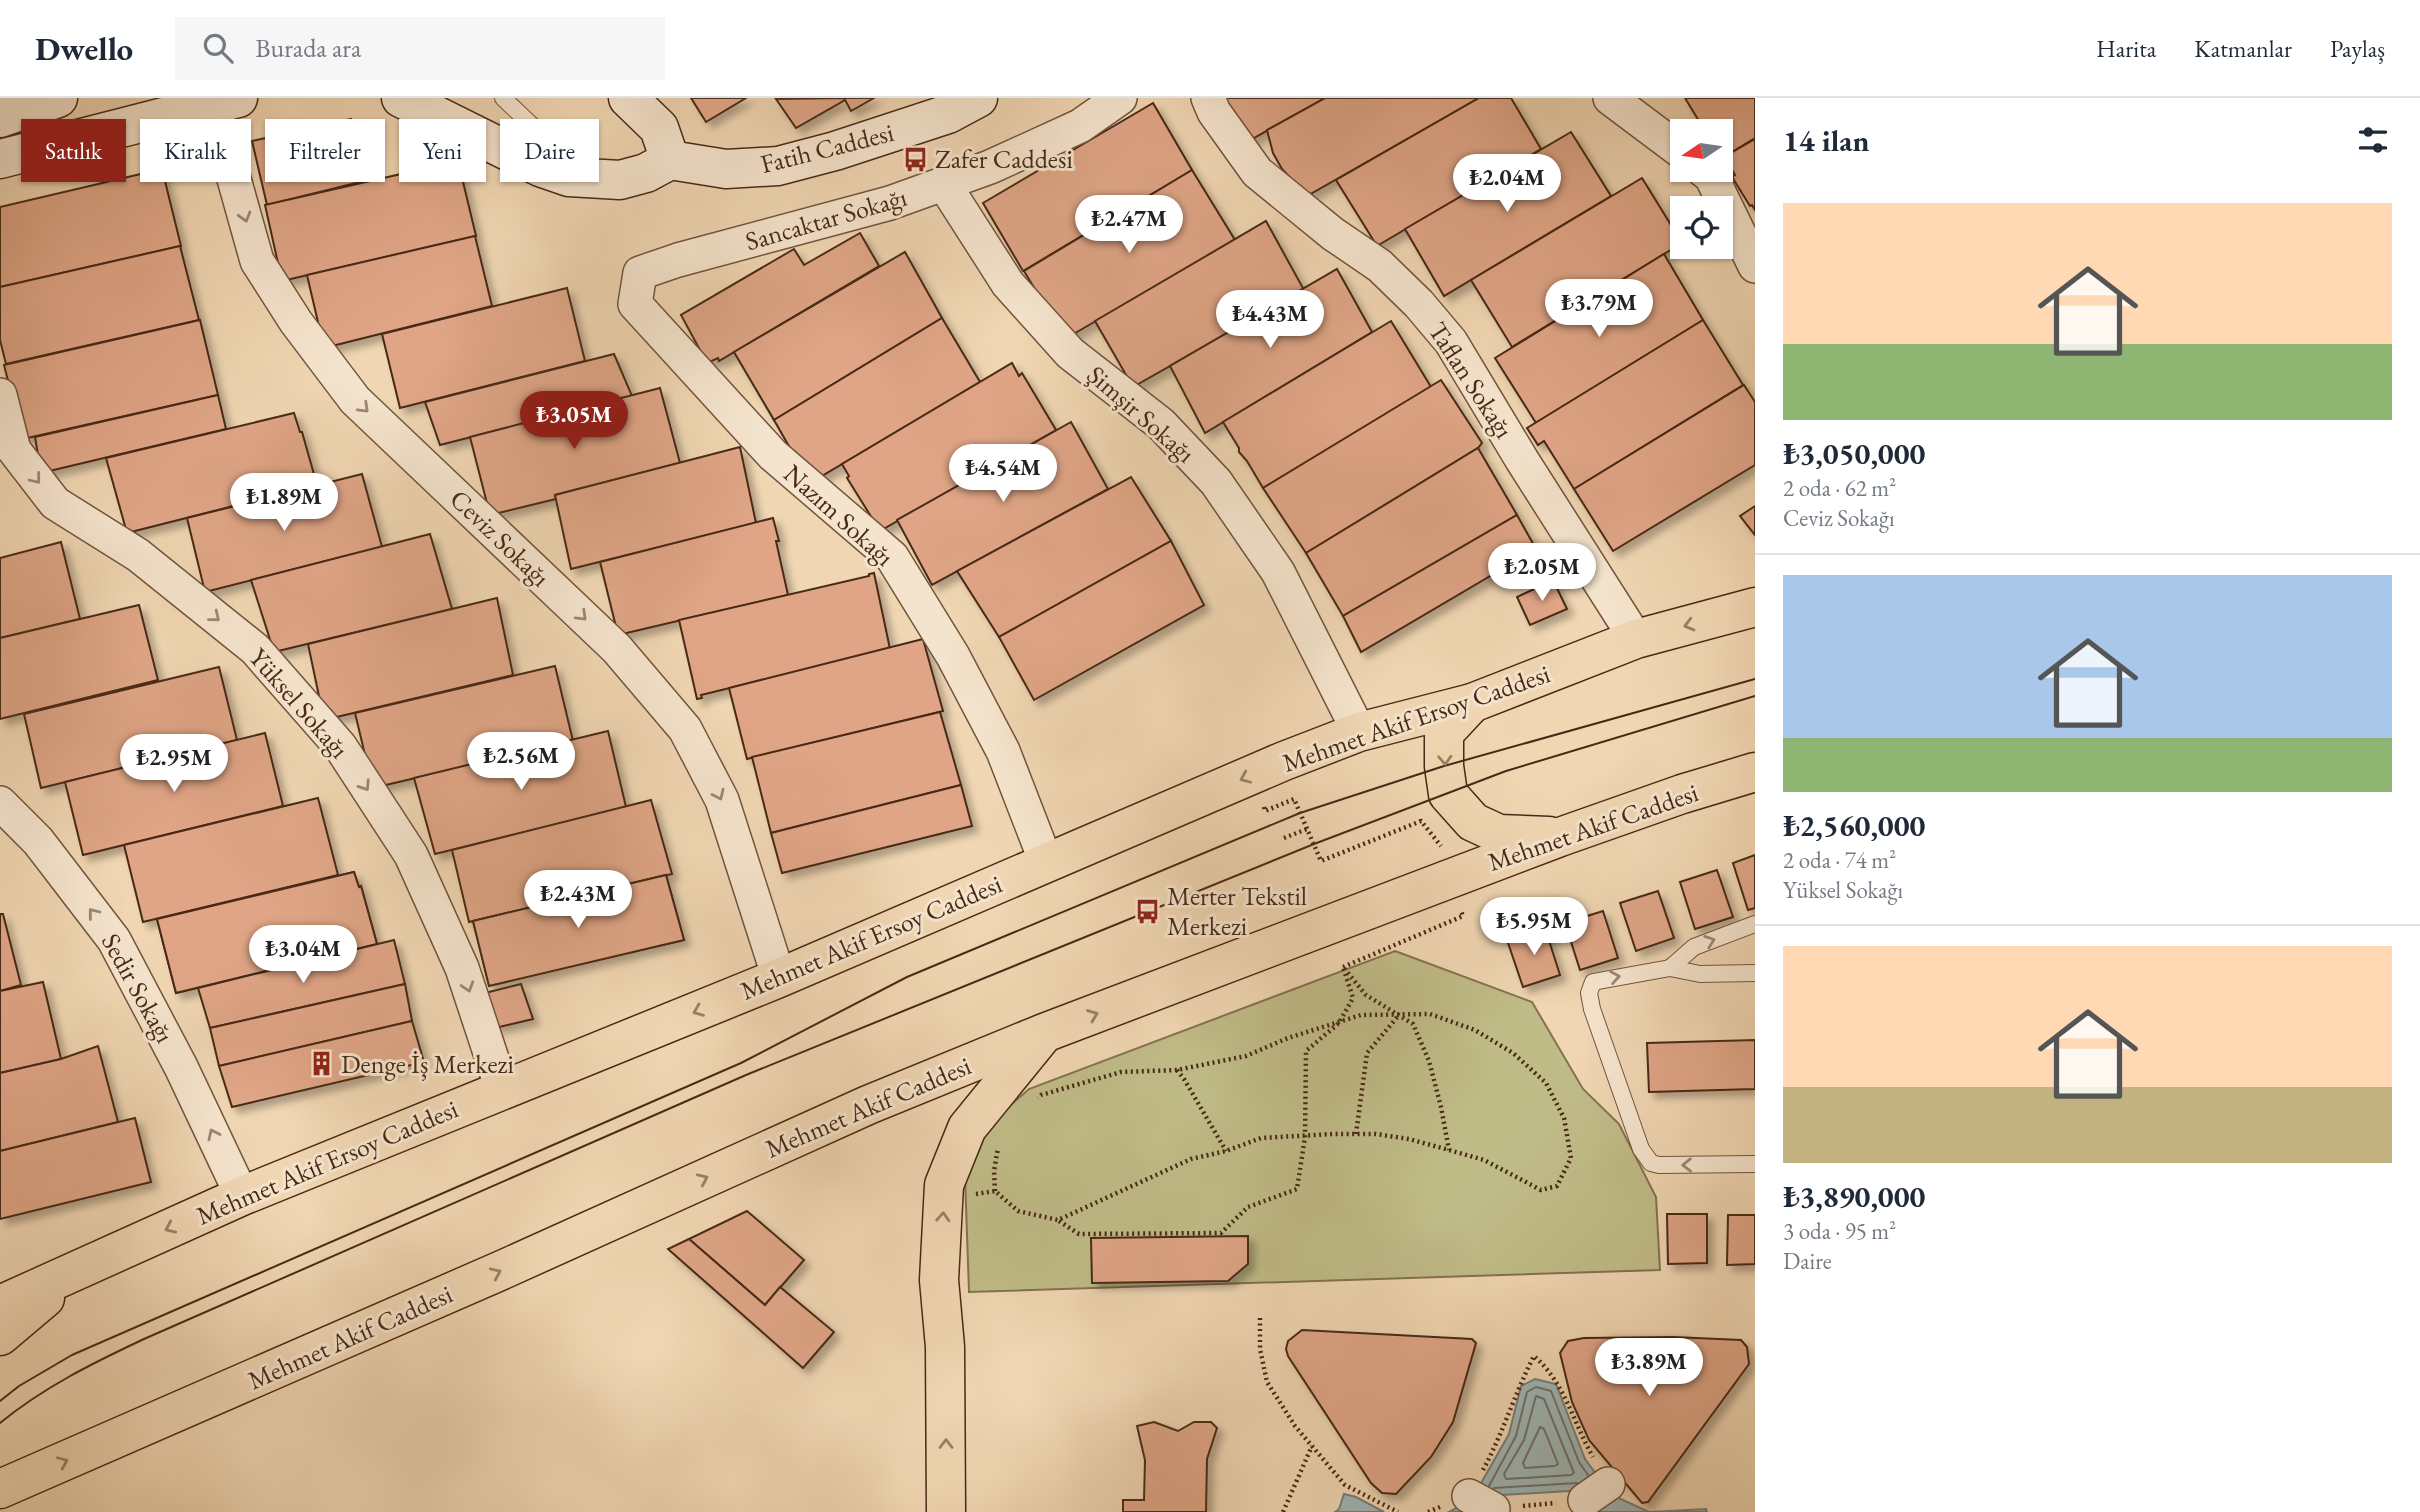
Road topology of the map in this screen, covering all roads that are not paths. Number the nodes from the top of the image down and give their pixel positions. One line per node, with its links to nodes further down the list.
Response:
1 (58, 98): 10 (main road)
2 (401, 98): 13 (main road)
3 (503, 98): 11 (lane)
4 (628, 98): 15 (main road)
5 (1120, 98): 18 (street, Sancaktar Sokağı)
6 (1208, 98): 23 (street, Taflan Sokağı)
7 (1610, 98): 12 (street)
8 (219, 100): 14 (main road); 33 (street, Ceviz Sokağı, one-way to 33)
9 (957, 103): 15 (main road, Fatih Caddesi)
10 (0, 118)
11 (525, 119)
12 (1670, 143)
13 (500, 147)
14 (0, 159)
15 (670, 160): 16 (main road)
16 (599, 179)
17 (1714, 182): 19 (street)
18 (944, 184): 20 (street, Sancaktar Sokağı); 25 (street, Şimşir Sokağı)
19 (1755, 266)
20 (640, 273): 29 (street, Nazım Sokağı)
21 (0, 395): 35 (street, Yüksel Sokağı, one-way to 35)
22 (1755, 607): 23 (main road, Mehmet Akif Ersoy Caddesi, one-way to 23)
23 (1636, 639): 24 (main road, Mehmet Akif Ersoy Caddesi)
24 (1472, 703): 25 (main road, Mehmet Akif Ersoy Caddesi); 28 (main road, one-way to 28)
25 (1359, 732): 29 (main road, Mehmet Akif Ersoy Caddesi, one-way to 29)
26 (1755, 772): 28 (main road, Mehmet Akif Caddesi)
27 (0, 803): 37 (street, Sedir Sokağı, one-way to 27)
28 (1560, 836): 34 (main road, Mehmet Akif Caddesi, one-way to 28)
29 (1046, 862): 33 (main road, Mehmet Akif Ersoy Caddesi)
30 (1755, 924): 31 (lane, one-way to 30)
31 (1670, 968): 32 (lane); 36 (lane, one-way to 31)
32 (1755, 973)
33 (779, 978): 35 (main road, Mehmet Akif Ersoy Caddesi, one-way to 35)
34 (1044, 1033): 41 (main road, Mehmet Akif Caddesi, one-way to 34); 42 (main road, one-way to 34)
35 (502, 1089): 37 (main road, Mehmet Akif Ersoy Caddesi)
36 (1755, 1164)
37 (242, 1196): 38 (main road, Mehmet Akif Ersoy Caddesi, one-way to 38)
38 (79, 1269): 39 (main road, Mehmet Akif Ersoy Caddesi); 40 (main road)
39 (0, 1305)
40 (0, 1336)
41 (0, 1489)
42 (946, 1512)

